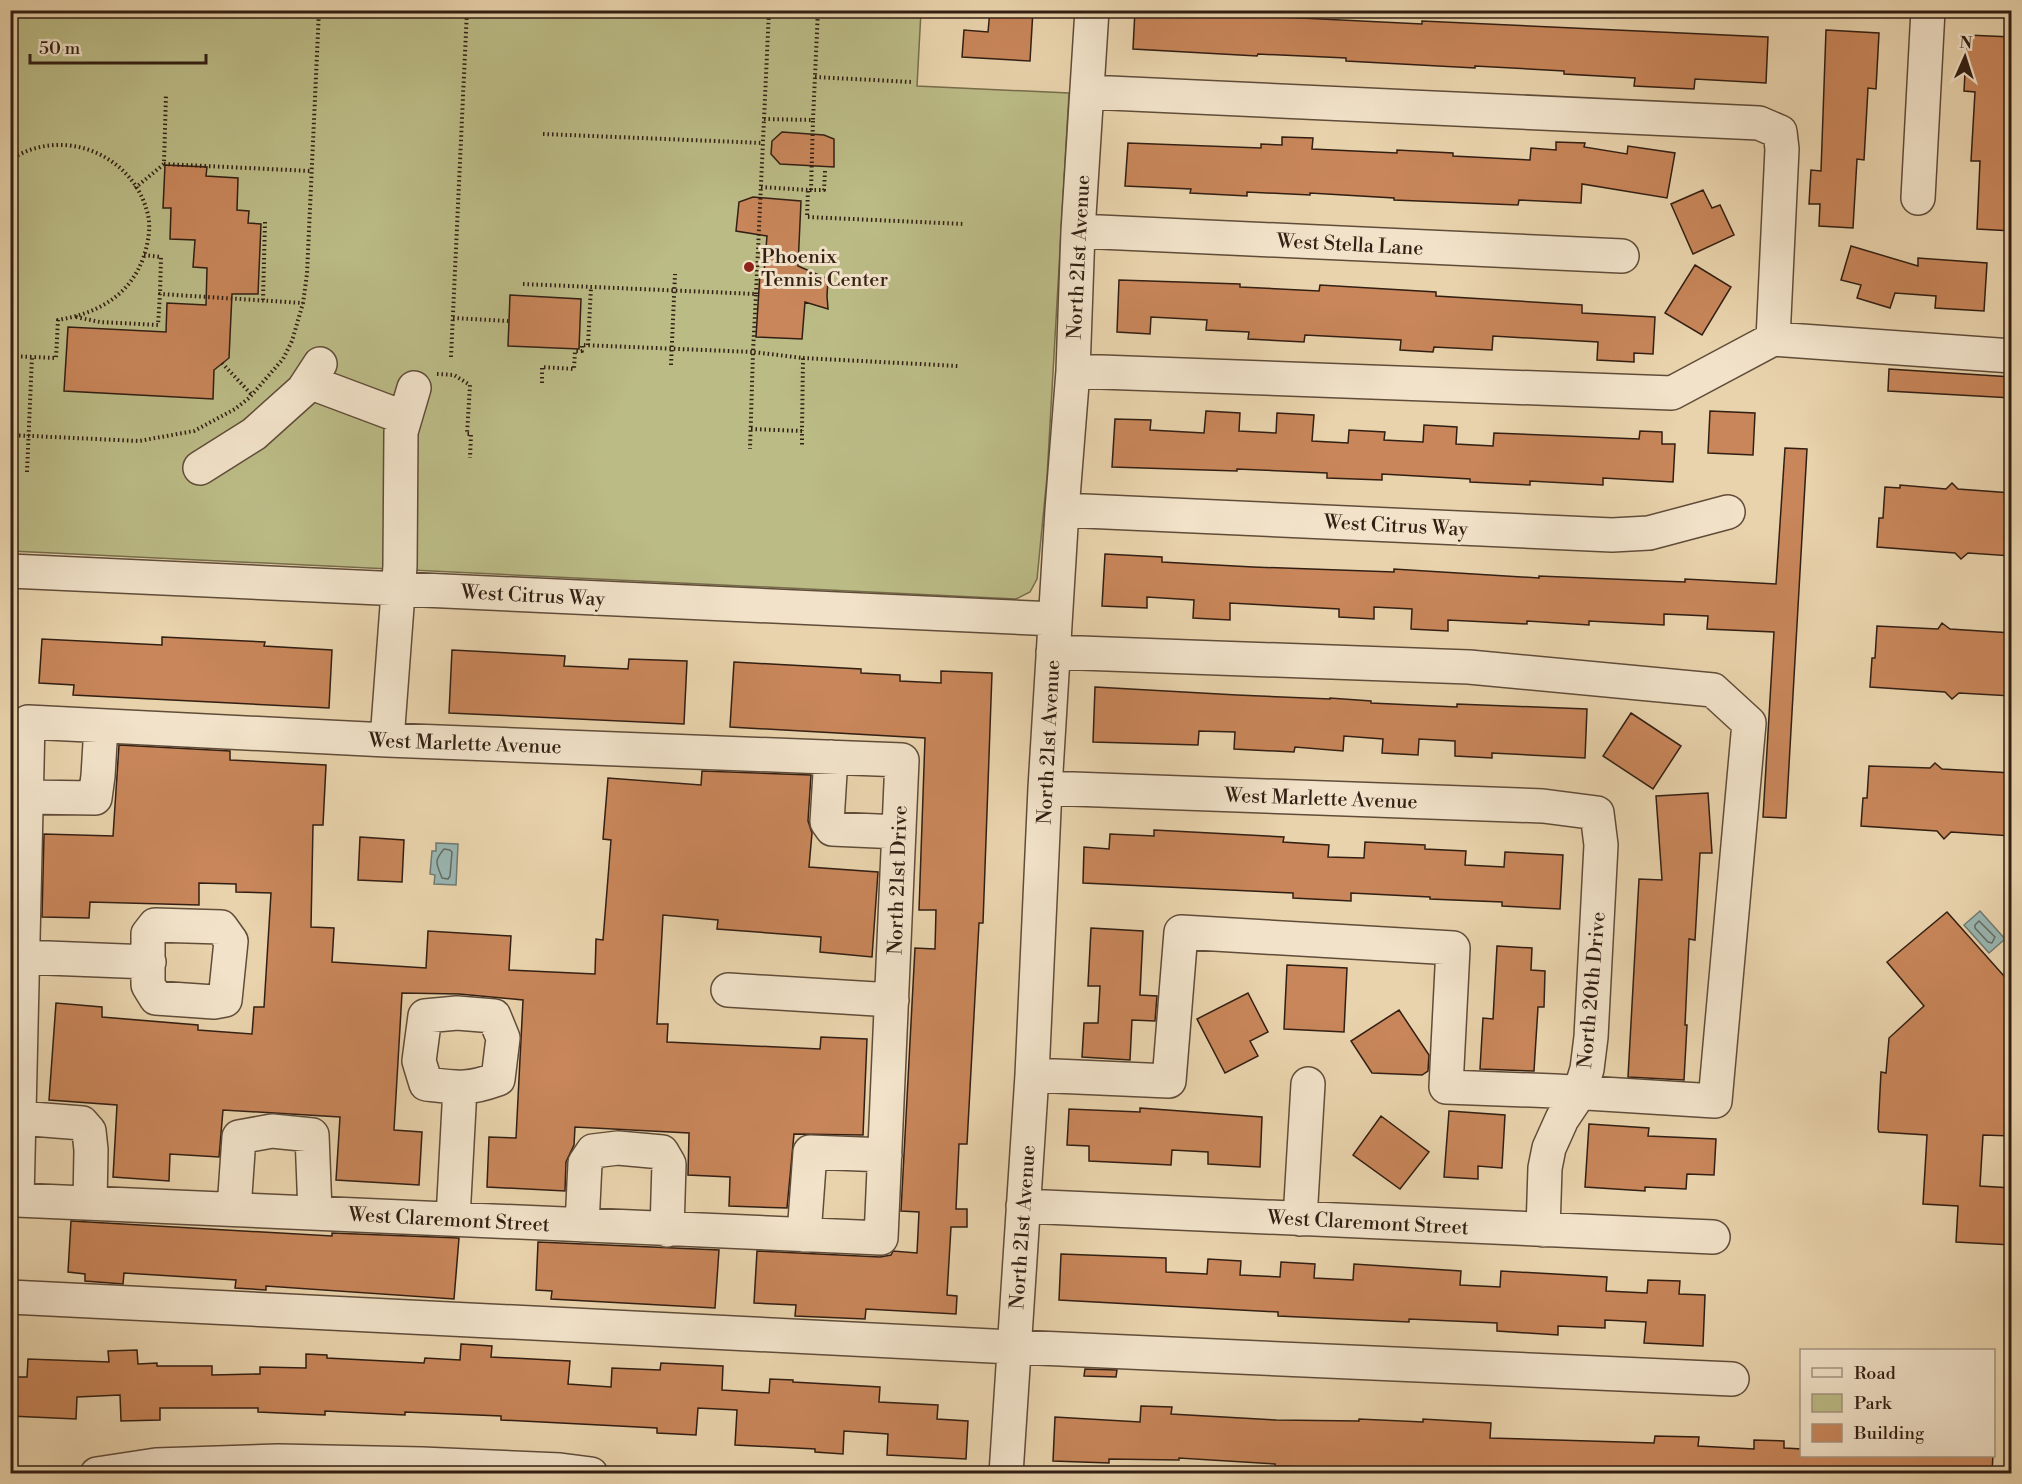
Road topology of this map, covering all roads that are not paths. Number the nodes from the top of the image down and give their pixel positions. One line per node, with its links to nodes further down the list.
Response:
1 (1092, 10): 3 (street, North 21st Avenue)
2 (1928, 10): 4 (street)
3 (1088, 92): 5 (street, North 21st Avenue); 7 (street)
4 (1918, 198)
5 (1078, 231): 6 (street, West Stella Lane); 9 (street, North 21st Avenue)
6 (1622, 256)
7 (1773, 339): 8 (street); 9 (street)
8 (2012, 356)
9 (1073, 371): 11 (street, North 21st Avenue)
10 (200, 468): 14 (street)
11 (1062, 510): 12 (street, West Citrus Way); 15 (street, North 21st Avenue)
12 (1728, 512)
13 (10, 571): 14 (street, West Citrus Way)
14 (399, 589): 15 (street, West Citrus Way); 18 (street)
15 (1055, 619): 16 (street, North 21st Avenue)
16 (1053, 652): 21 (street, North 21st Avenue); 32 (street)
17 (101, 726): 18 (street, West Marlette Avenue); 22 (street); 22 (street, West Marlette Avenue)
18 (387, 740): 19 (street, West Marlette Avenue)
19 (831, 757): 20 (street, West Marlette Avenue); 24 (street)
20 (902, 760): 24 (street, North 21st Drive)
21 (1045, 788): 23 (street, West Marlette Avenue); 29 (street, North 21st Avenue)
22 (26, 797): 25 (street)
23 (1597, 813): 32 (street, North 20th Drive)
24 (899, 832): 28 (street, North 21st Drive)
25 (22, 957): 26 (street); 33 (street)
26 (149, 962)
27 (728, 990): 28 (street)
28 (892, 1000): 34 (street, North 21st Drive)
29 (1032, 1075): 32 (street); 36 (street, North 21st Avenue)
30 (1308, 1084): 40 (street)
31 (460, 1088): 39 (street)
32 (1580, 1092): 43 (street, North 20th Drive)
33 (19, 1118): 35 (street); 35 (street, West Claremont Street)
34 (885, 1155): 44 (street); 46 (street, North 21st Drive)
35 (90, 1203): 37 (street, West Claremont Street)
36 (1023, 1206): 40 (street, West Claremont Street); 48 (street, North 21st Avenue)
37 (234, 1209): 38 (street, West Claremont Street); 38 (street)
38 (315, 1212): 39 (street, West Claremont Street)
39 (453, 1218): 41 (street, West Claremont Street)
40 (1300, 1219): 43 (street, West Claremont Street)
41 (582, 1225): 42 (street, West Claremont Street); 42 (street)
42 (667, 1230): 44 (street, West Claremont Street)
43 (1543, 1230): 45 (street, West Claremont Street)
44 (804, 1235): 46 (street, West Claremont Street)
45 (1713, 1237)
46 (881, 1238)
47 (10, 1298): 48 (street)
48 (1014, 1347): 49 (street); 52 (street, North 21st Avenue)
49 (1732, 1379)
50 (97, 1473): 51 (street)
51 (591, 1473)
52 (1006, 1473)

